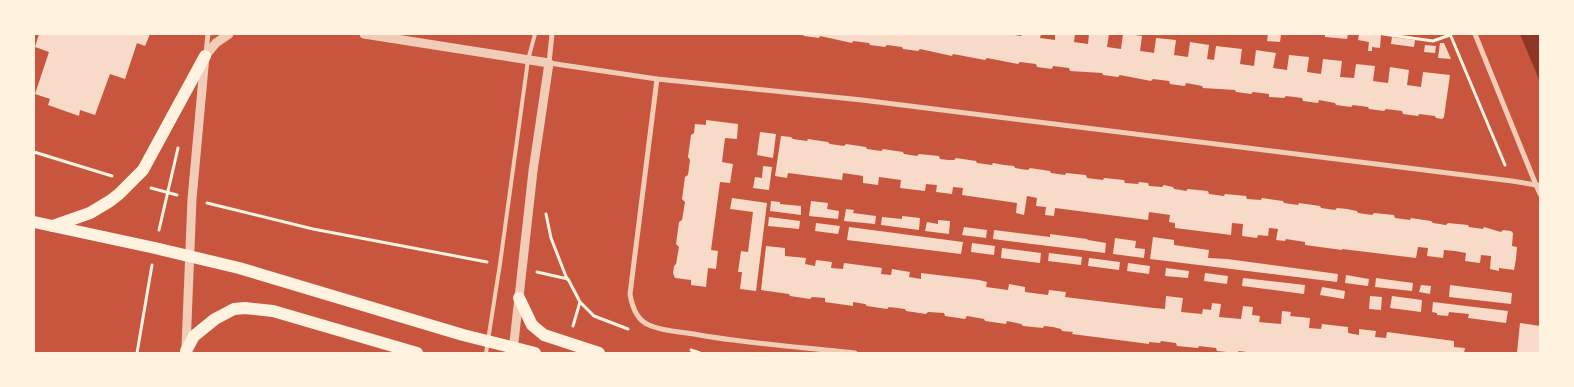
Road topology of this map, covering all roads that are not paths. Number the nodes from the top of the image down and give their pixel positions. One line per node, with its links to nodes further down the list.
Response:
1 (208, 34): 7 (street)
2 (229, 34): 7 (street)
3 (364, 34): 8 (street)
4 (535, 34): 8 (lane)
5 (552, 34): 9 (street)
6 (1475, 34): 11 (street)
7 (205, 56): 14 (main road); 15 (street)
8 (528, 60): 9 (street); 17 (lane)
9 (549, 63): 10 (street); 16 (street)
10 (657, 78): 11 (street); 23 (street)
11 (1538, 185): 12 (street)
12 (1540, 194)
13 (34, 222): 14 (main road)
14 (53, 226): 15 (main road)
15 (190, 256): 17 (main road); 19 (street)
16 (519, 298): 18 (street); 22 (main road)
17 (487, 347): 18 (main road)
18 (513, 350): 21 (main road)
19 (186, 352): 20 (main road)
20 (418, 353)
21 (535, 353)
22 (599, 353)
23 (855, 353)

